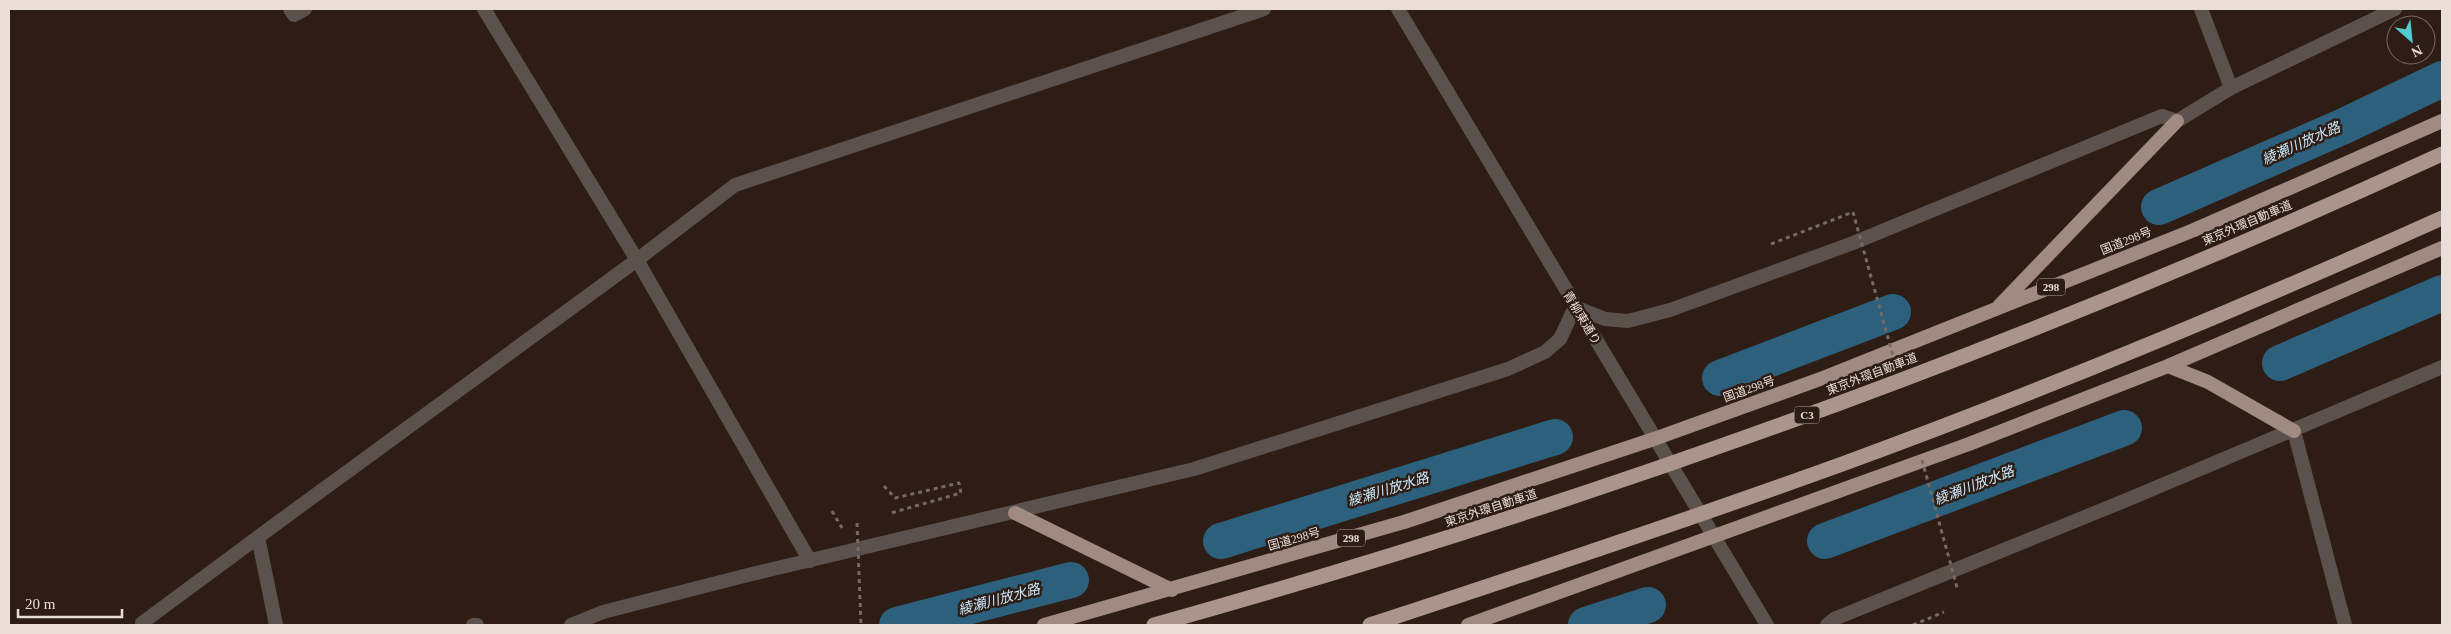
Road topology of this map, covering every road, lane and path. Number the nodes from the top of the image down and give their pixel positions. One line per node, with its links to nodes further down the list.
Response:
1 (290, 9): 2 (street)
2 (305, 9)
3 (484, 9): 14 (street)
4 (1264, 9): 14 (street)
5 (1398, 9): 15 (street, 青柳東通り)
6 (2201, 9): 8 (street)
7 (2395, 9): 8 (street)
8 (2231, 88): 9 (street)
9 (2176, 120): 15 (street); 16 (highway)
10 (2442, 121): 16 (highway, 国道298号 / 298)
11 (2442, 154): 39 (highway, 東京外環自動車道 / C3, bridge)
12 (2442, 218): 40 (highway, bridge)
13 (2442, 248): 17 (highway)
14 (637, 260): 27 (street); 29 (street)
15 (1575, 307): 20 (street, 青柳東通り); 23 (street)
16 (1995, 310): 20 (highway, 国道298号 / 298)
17 (2168, 366): 19 (highway); 28 (highway)
18 (2442, 367): 19 (street)
19 (2294, 430): 43 (street); 45 (street)
20 (1654, 439): 28 (street, 青柳東通り); 30 (highway, 国道298号 / 298)
21 (884, 486): 24 (path)
22 (832, 511): 26 (path)
23 (1016, 513): 29 (street); 30 (highway)
24 (885, 514)
25 (866, 520): 37 (path, bridge)
26 (845, 532)
27 (258, 537): 32 (street); 33 (street)
28 (1715, 538): 41 (highway); 42 (street, 青柳東通り)
29 (810, 561): 36 (street)
30 (1172, 590): 38 (highway, 国道298号 / 298)
31 (1944, 612): 44 (path)
32 (142, 623)
33 (276, 625)
34 (473, 625): 35 (street)
35 (477, 625)
36 (571, 625)
37 (861, 625)
38 (1044, 625)
39 (1154, 625)
40 (1370, 625)
41 (1468, 625)
42 (1767, 625)
43 (1827, 625)
44 (1913, 625)
45 (2345, 625)

